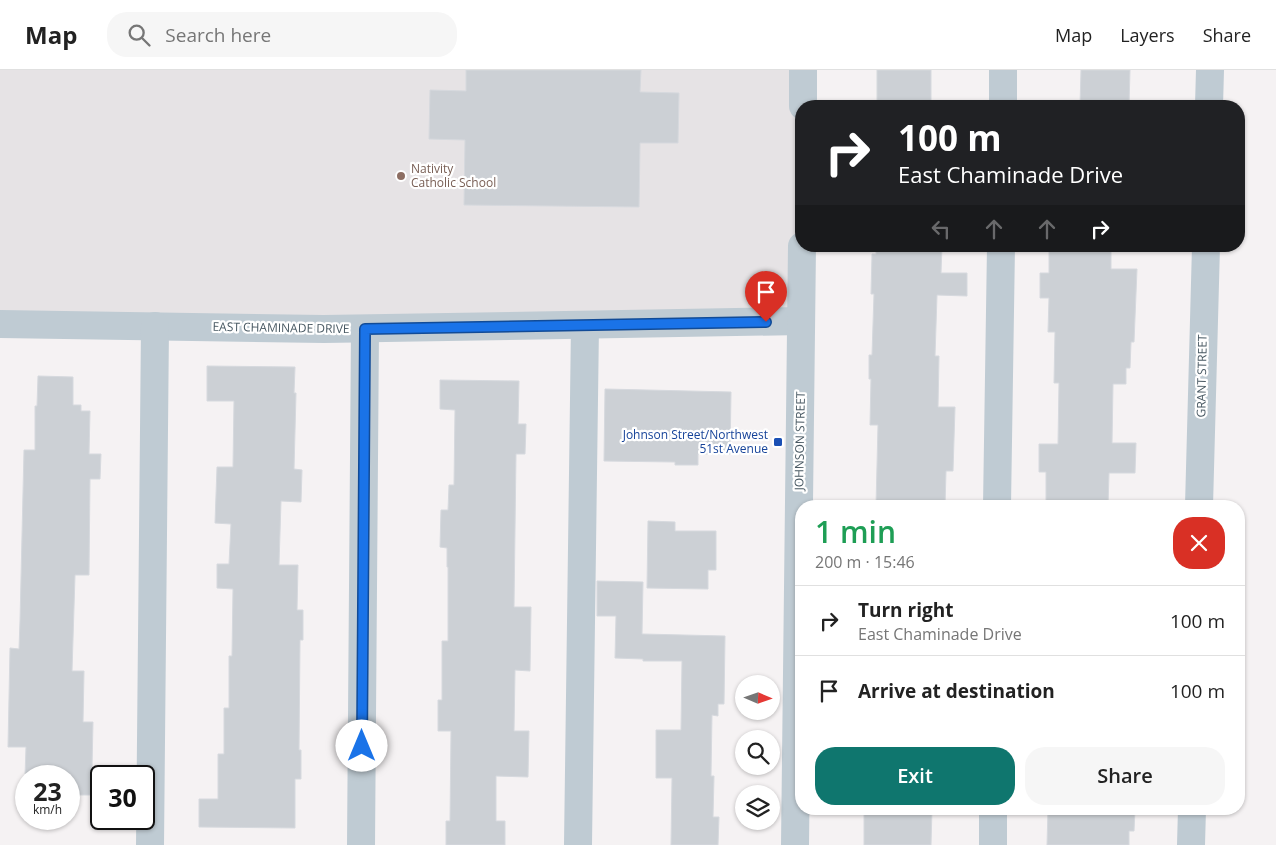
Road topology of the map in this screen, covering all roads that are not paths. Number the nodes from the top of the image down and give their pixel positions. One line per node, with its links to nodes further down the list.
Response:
1 (803, 70): 4 (street)
2 (1004, 70): 5 (street)
3 (1210, 70): 6 (street)
4 (803, 100)
5 (1003, 100)
6 (1209, 100)
7 (802, 252): 10 (street, JOHNSON STREET)
8 (1001, 252): 16 (street)
9 (1206, 252): 17 (street, GRANT STREET)
10 (801, 321): 12 (street, EAST CHAMINADE DRIVE); 15 (street, JOHNSON STREET)
11 (0, 324): 13 (street, EAST CHAMINADE DRIVE)
12 (585, 325): 14 (street, EAST CHAMINADE DRIVE); 23 (street)
13 (155, 326): 14 (street, EAST CHAMINADE DRIVE); 21 (street)
14 (365, 329): 22 (street)
15 (799, 500)
16 (997, 500)
17 (1199, 500)
18 (795, 815): 24 (street, JOHNSON STREET)
19 (993, 815): 25 (street)
20 (1192, 815): 26 (street)
21 (150, 845)
22 (361, 845)
23 (578, 845)
24 (795, 845)
25 (993, 845)
26 (1191, 845)

